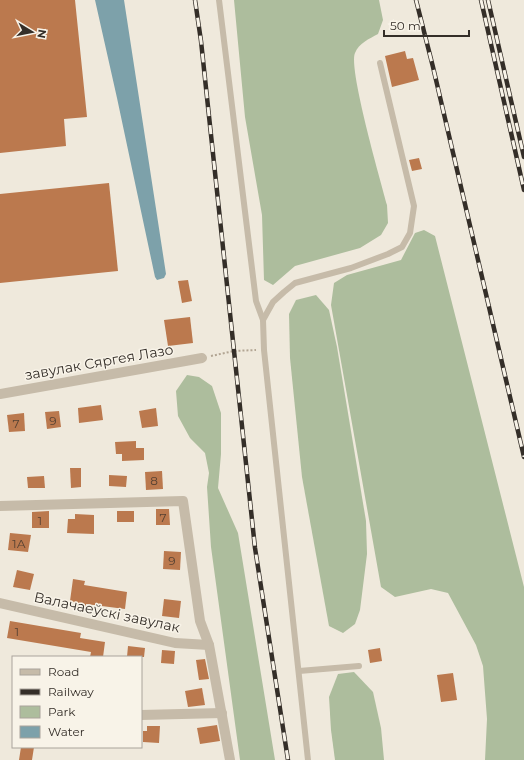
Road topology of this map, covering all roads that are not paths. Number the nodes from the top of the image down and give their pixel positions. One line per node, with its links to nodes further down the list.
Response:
1 (219, 0): 3 (lane)
2 (380, 63): 3 (lane)
3 (263, 320): 10 (lane)
4 (202, 358): 5 (street, завулак Сяргея Лазо)
5 (0, 394)
6 (0, 506): 8 (street)
7 (0, 603): 8 (street, Валачаеўскі завулак)
8 (209, 645): 11 (street)
9 (360, 666): 10 (lane)
10 (299, 671): 14 (lane)
11 (222, 713): 12 (street); 13 (street)
12 (142, 715)
13 (230, 760)
14 (308, 760)

